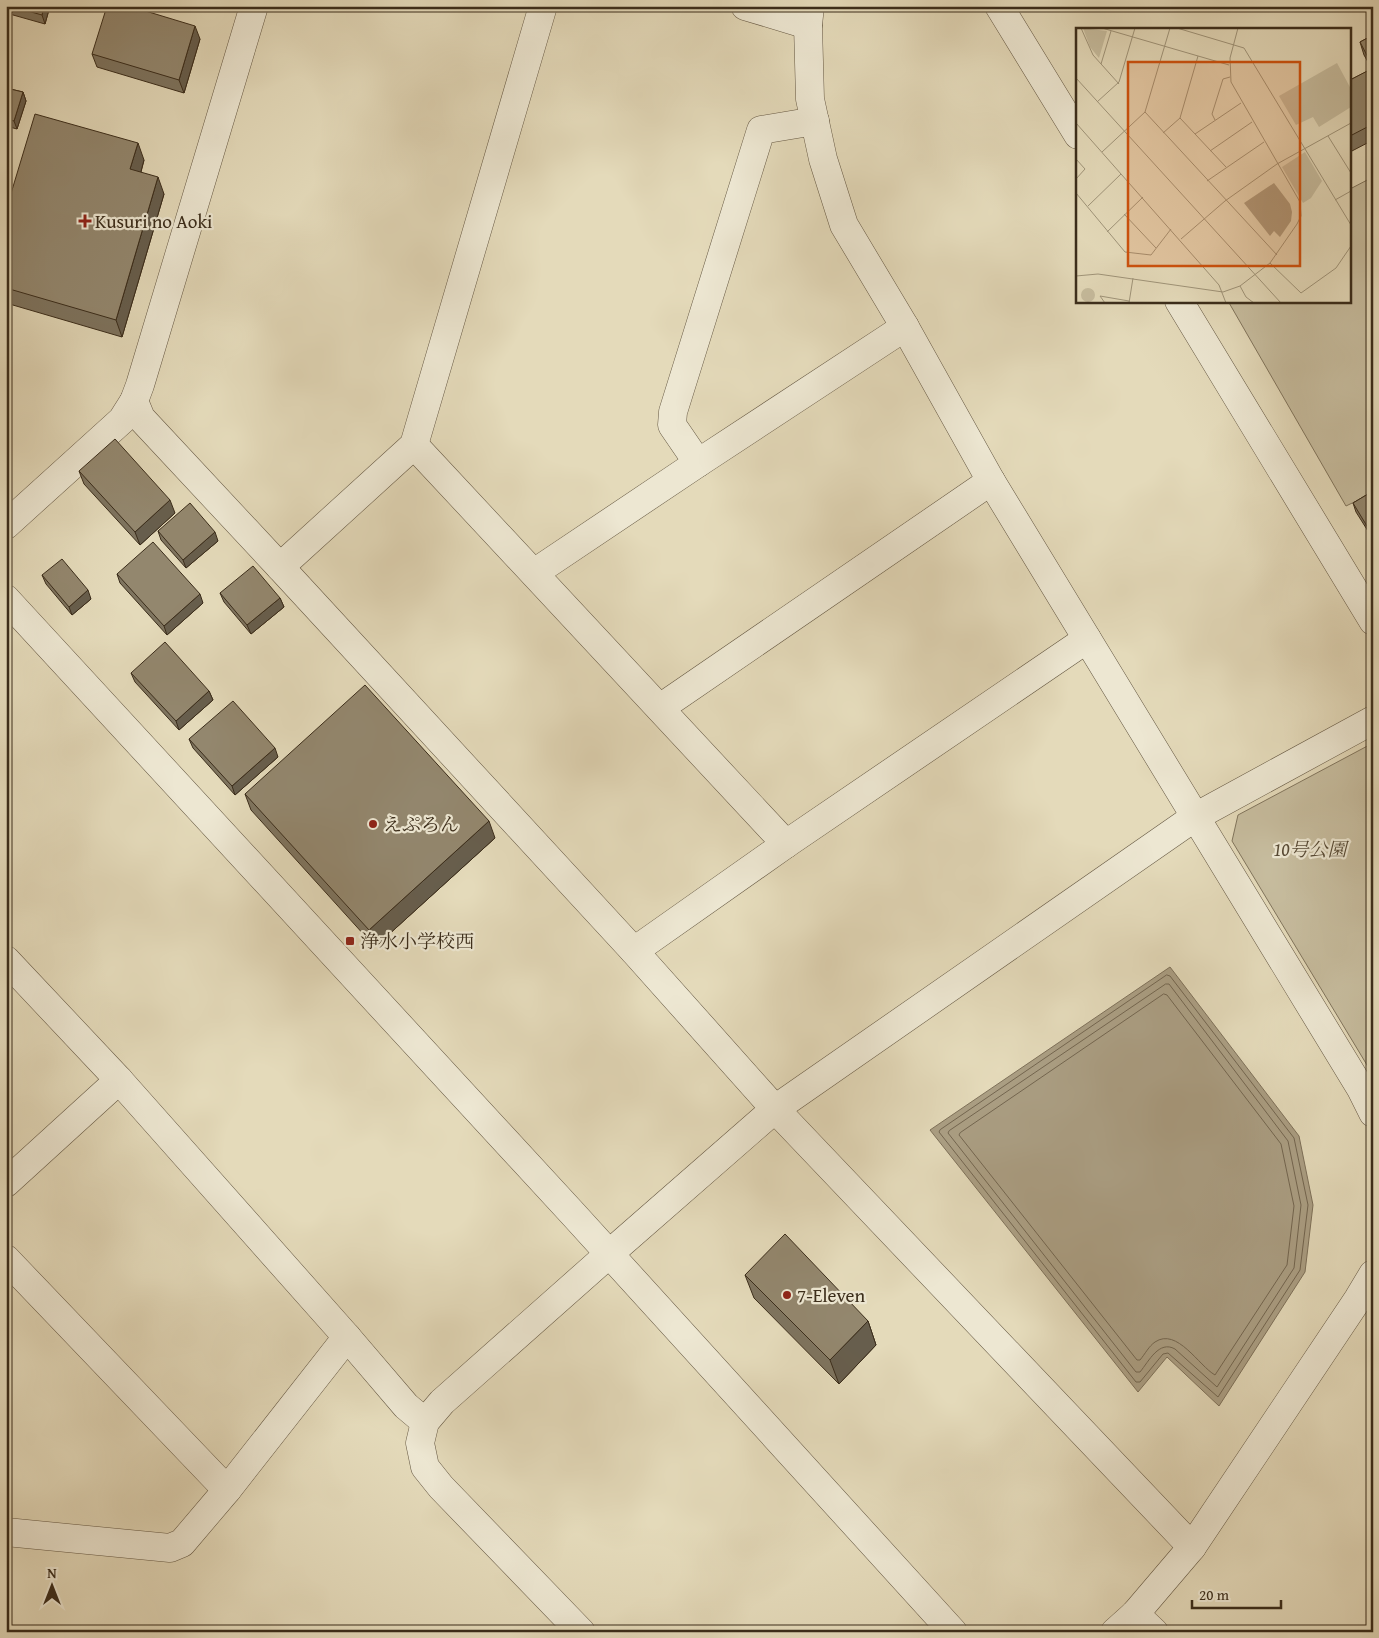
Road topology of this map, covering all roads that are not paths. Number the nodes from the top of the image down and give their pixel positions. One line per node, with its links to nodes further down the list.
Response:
1 (254, 6): 10 (street)
2 (543, 6): 11 (street)
3 (745, 6): 5 (street)
4 (999, 6): 7 (street)
5 (809, 16): 6 (street)
6 (815, 121): 9 (street); 12 (street)
7 (1076, 133)
8 (1179, 302): 18 (street)
9 (906, 327): 12 (street); 13 (street)
10 (134, 401): 14 (street); 15 (street)
11 (414, 445): 15 (street); 16 (street)
12 (698, 463): 16 (street)
13 (991, 481): 19 (street); 20 (street)
14 (6, 525)
15 (280, 566): 24 (street)
16 (534, 573): 20 (street)
17 (6, 599): 30 (street)
18 (1373, 621)
19 (1087, 639): 22 (street); 23 (street)
20 (660, 708): 23 (street)
21 (1373, 720): 22 (street)
22 (1194, 817): 27 (street); 28 (street)
23 (786, 844): 24 (street)
24 (634, 951): 27 (street)
25 (6, 960): 26 (street)
26 (119, 1080): 29 (street); 33 (street)
27 (775, 1109): 30 (street); 37 (street)
28 (1373, 1113)
29 (6, 1183)
30 (609, 1254): 34 (street); 40 (street)
31 (6, 1259): 35 (street)
32 (1373, 1274): 37 (street)
33 (347, 1337): 34 (street); 35 (street)
34 (425, 1422): 39 (street)
35 (227, 1490): 36 (street)
36 (6, 1532)
37 (1192, 1547): 38 (street)
38 (1145, 1623): 41 (street)
39 (581, 1632)
40 (953, 1632)
41 (1114, 1632)

